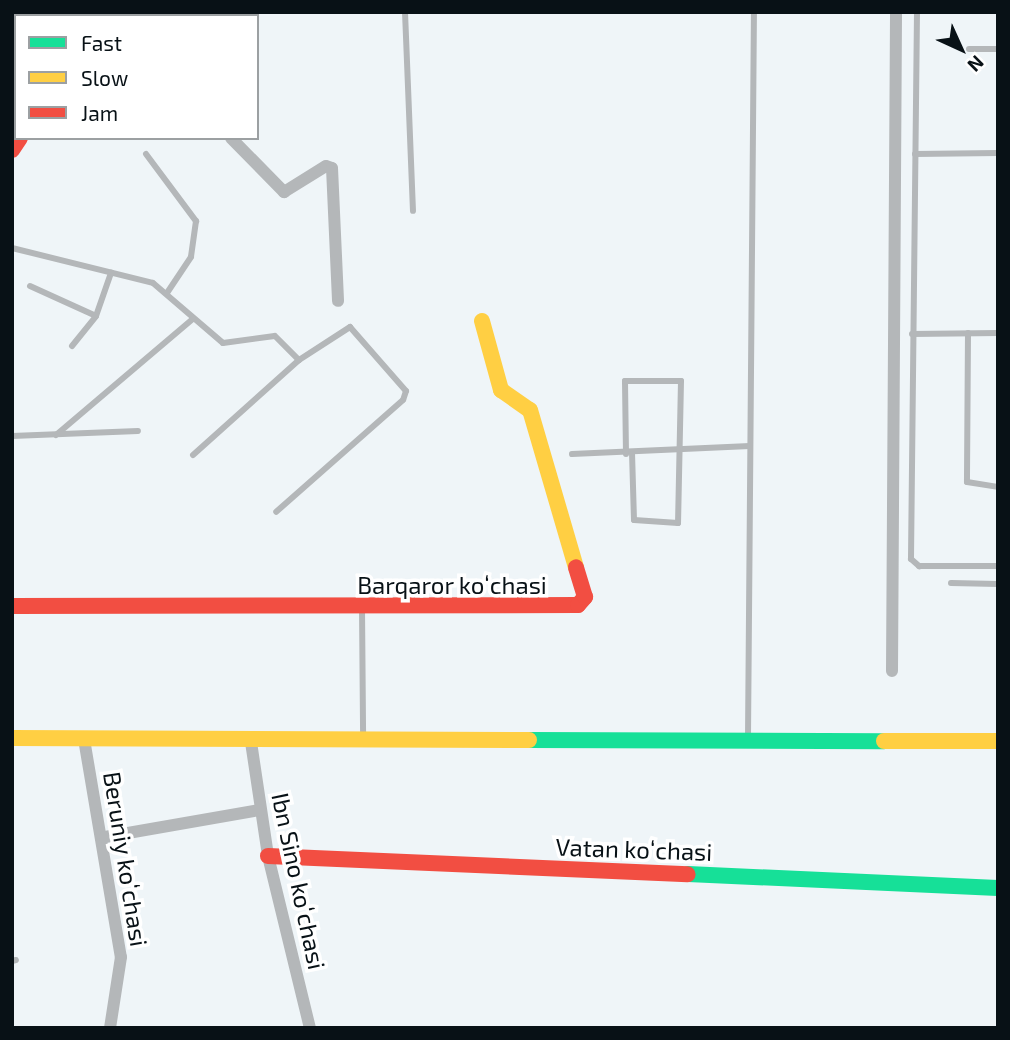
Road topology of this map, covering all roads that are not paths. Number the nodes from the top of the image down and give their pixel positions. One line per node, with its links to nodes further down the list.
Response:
1 (405, 12): 11 (lane)
2 (754, 12): 28 (lane)
3 (896, 12): 40 (street)
4 (917, 12): 10 (lane)
5 (970, 49): 6 (lane)
6 (998, 49)
7 (233, 140): 16 (street)
8 (998, 153): 10 (lane)
9 (146, 154): 15 (lane)
10 (915, 154): 22 (lane)
11 (413, 211)
12 (12, 248): 13 (lane)
13 (111, 273): 15 (lane); 17 (lane)
14 (30, 286): 17 (lane)
15 (167, 293): 18 (lane)
16 (338, 301)
17 (96, 316): 23 (lane)
18 (193, 319): 24 (lane); 26 (lane)
19 (482, 321): 39 (street, Barqaror koʻchasi)
20 (968, 333): 21 (lane); 22 (lane); 33 (lane)
21 (998, 333)
22 (912, 334): 35 (lane)
23 (72, 346)
24 (299, 360): 32 (lane); 34 (lane)
25 (138, 431): 26 (lane)
26 (56, 435): 27 (lane)
27 (12, 436)
28 (750, 446): 31 (lane); 41 (lane)
29 (572, 454): 30 (lane)
30 (629, 454): 31 (lane); 31 (lane); 31 (lane)
31 (682, 454)
32 (193, 456)
33 (998, 487)
34 (276, 512)
35 (998, 566)
36 (951, 583): 37 (lane)
37 (998, 584)
38 (12, 606): 39 (street, Barqaror koʻchasi)
39 (362, 607): 46 (lane)
40 (892, 671)
41 (748, 737): 44 (street); 46 (street)
42 (12, 738): 43 (street)
43 (84, 739): 45 (street); 48 (street, Beruniy koʻchasi)
44 (998, 741)
45 (251, 742): 46 (street); 47 (street, Ibn Sino koʻchasi)
46 (363, 742)
47 (260, 810): 48 (street); 49 (street, Ibn Sino koʻchasi)
48 (105, 837): 51 (street, Beruniy koʻchasi)
49 (268, 856): 50 (street, Vatan koʻchasi); 52 (street, Ibn Sino koʻchasi)
50 (998, 888)
51 (110, 1028)
52 (310, 1028)

